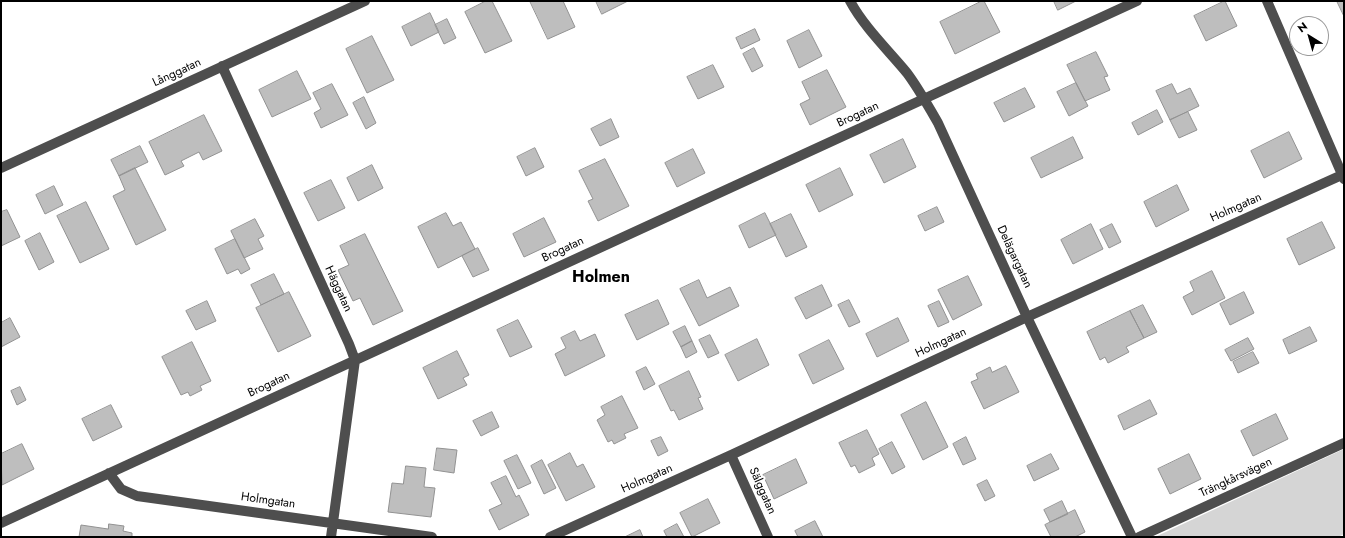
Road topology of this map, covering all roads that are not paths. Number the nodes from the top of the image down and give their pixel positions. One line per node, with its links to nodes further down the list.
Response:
1 (365, 1): 5 (street, Långgatan)
2 (850, 1): 6 (street, Delägargatan)
3 (1137, 1): 6 (street, Brogatan)
4 (1267, 1): 8 (street)
5 (222, 66): 7 (street, Långgatan); 10 (street, Häggatan)
6 (924, 99): 9 (street, Delägargatan); 10 (street, Brogatan)
7 (1, 168)
8 (1343, 176): 9 (street, Holmgatan)
9 (1027, 317): 12 (street, Holmgatan); 20 (street, Delägargatan)
10 (354, 360): 13 (street, Brogatan); 15 (street, Häggatan)
11 (1344, 443): 21 (street, Trängkårsvägen)
12 (731, 455): 18 (street, Holmgatan); 19 (street, Sälggatan)
13 (109, 473): 14 (street, Brogatan); 15 (street, Holmgatan)
14 (1, 523)
15 (333, 523): 16 (street, Häggatan); 17 (street, Holmgatan)
16 (331, 537)
17 (432, 537)
18 (550, 537)
19 (768, 537)
20 (1132, 537)
21 (1139, 537)

